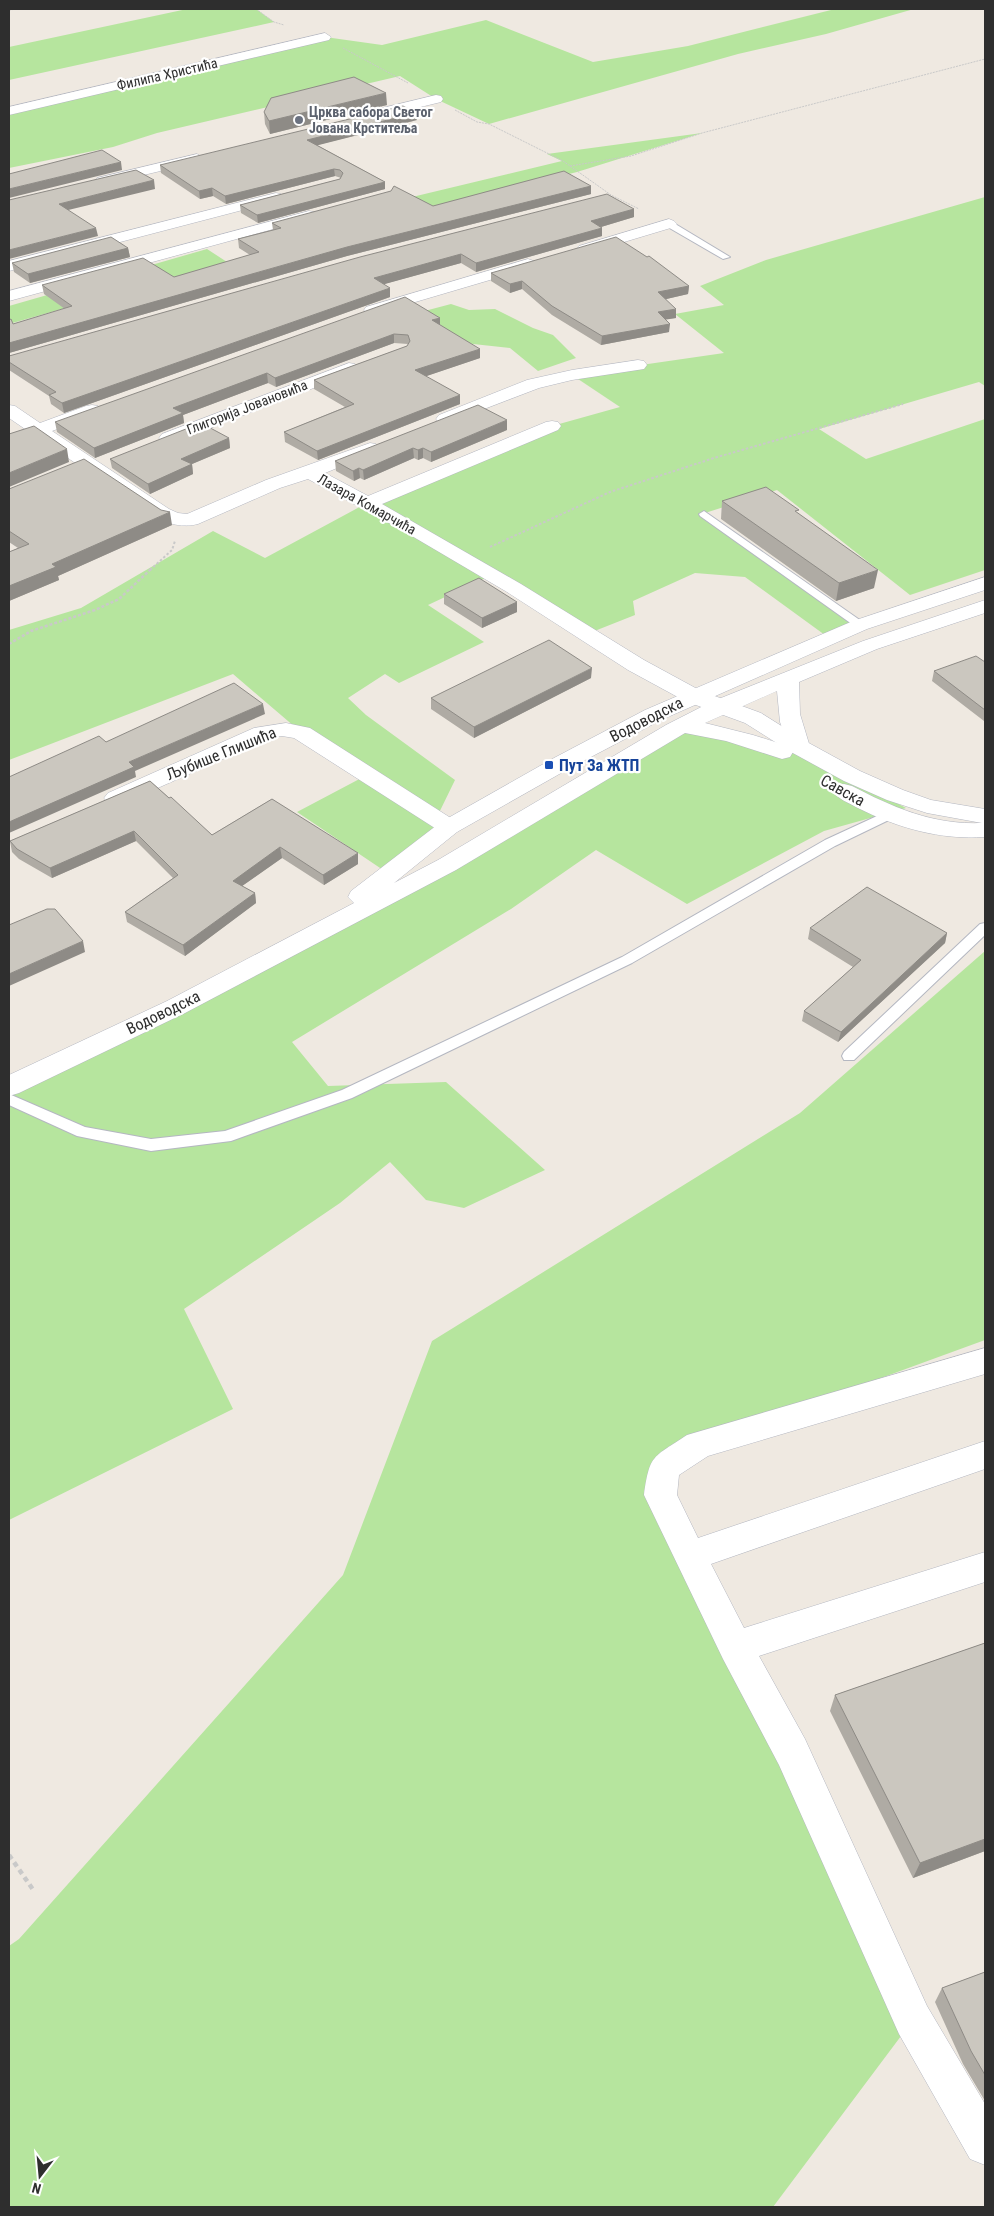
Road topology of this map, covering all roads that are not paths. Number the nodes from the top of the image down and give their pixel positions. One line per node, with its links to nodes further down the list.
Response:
1 (325, 37): 3 (street, Филипа Христића)
2 (436, 99): 4 (street)
3 (9, 111)
4 (349, 120)
5 (215, 154): 6 (street)
6 (93, 184)
7 (287, 194): 13 (street)
8 (320, 213): 14 (street)
9 (669, 224): 10 (street); 11 (lane)
10 (564, 254)
11 (726, 257)
12 (545, 260): 15 (street)
13 (9, 266)
14 (9, 296)
15 (355, 316)
16 (365, 362): 25 (street, Глигорија Јовановића)
17 (638, 365): 20 (street)
18 (103, 406): 22 (street)
19 (9, 410): 22 (street)
20 (432, 424)
21 (552, 426): 30 (street)
22 (38, 429): 23 (street); 27 (street)
23 (9, 441)
24 (387, 442): 29 (street)
25 (149, 445)
26 (113, 460): 27 (street)
27 (90, 465): 28 (street); 29 (street, Лазара Комарчића)
28 (69, 470)
29 (310, 472): 30 (street, Лазара Комарчића)
30 (367, 503): 36 (street, Лазара Комарчића)
31 (704, 514): 34 (lane)
32 (985, 583): 34 (street, Водоводска)
33 (985, 606): 35 (street, Водоводска)
34 (860, 625): 36 (street, Водоводска)
35 (788, 680): 37 (street, Водоводска); 39 (street)
36 (694, 696): 37 (street, Савска); 43 (street, Водоводска)
37 (719, 707): 38 (street, Водоводска); 39 (street, Савска)
38 (682, 726): 39 (street); 46 (street, Водоводска)
39 (791, 749): 41 (street, Савска); 42 (street, Савска)
40 (93, 808): 43 (street, Љубише Глишића)
41 (890, 814): 44 (street, Савска); 49 (lane)
42 (985, 816)
43 (449, 828): 46 (street, Водоводска)
44 (985, 830)
45 (985, 927): 47 (lane)
46 (315, 934): 48 (street, Водоводска)
47 (849, 1056)
48 (9, 1086)
49 (9, 1099)
50 (985, 1361): 52 (street)
51 (985, 1455): 52 (street)
52 (690, 1556): 54 (street)
53 (985, 1567): 54 (street)
54 (735, 1647): 55 (street)
55 (985, 2144)

